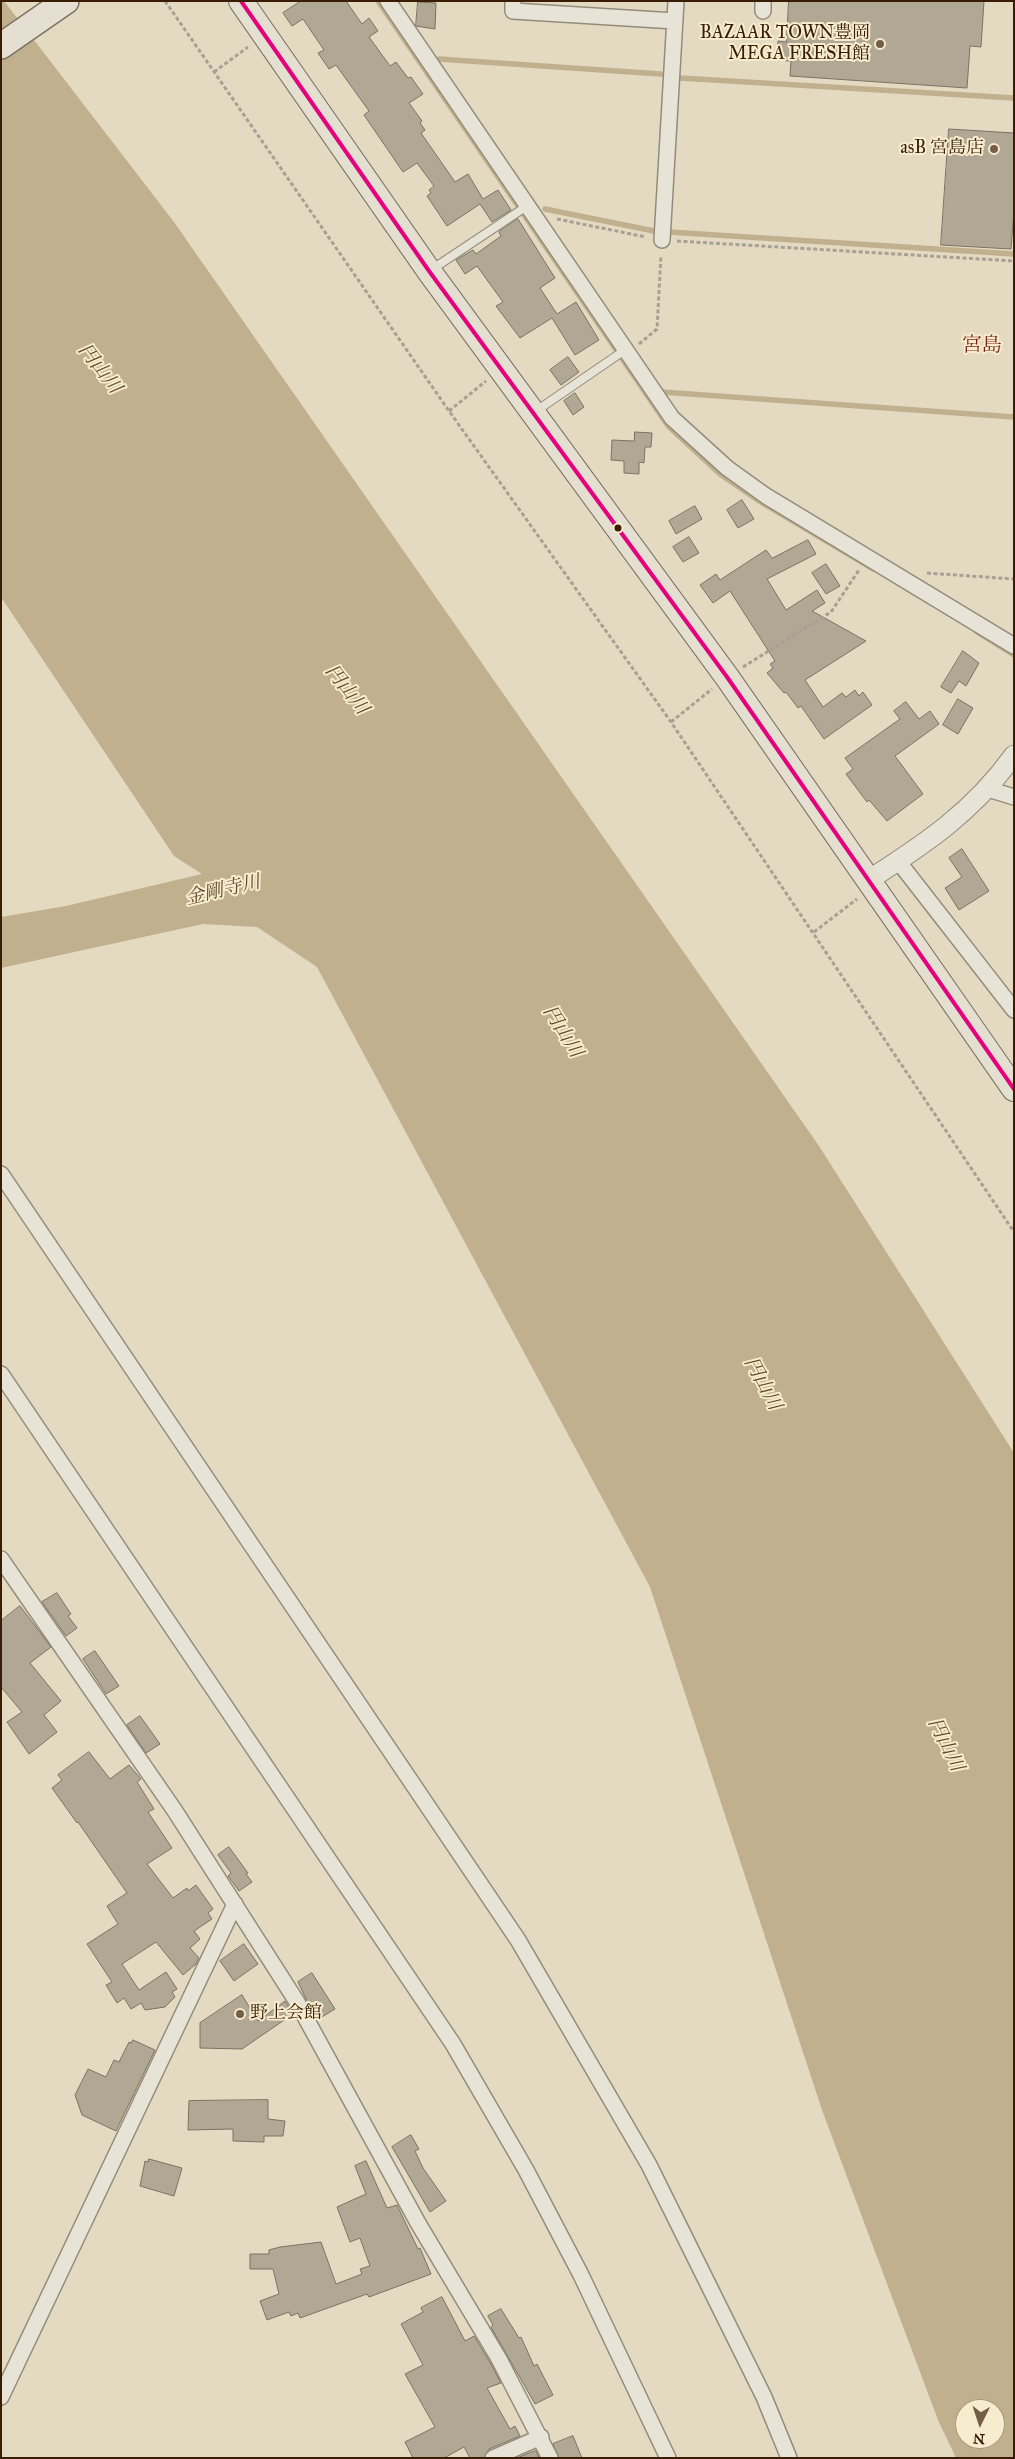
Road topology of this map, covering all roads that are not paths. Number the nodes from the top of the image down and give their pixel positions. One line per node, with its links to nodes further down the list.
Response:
1 (66, 1): 7 (highway)
2 (241, 1): 10 (main road)
3 (388, 1): 8 (street)
4 (513, 1): 6 (street)
5 (676, 1): 6 (street)
6 (675, 21): 9 (street)
7 (1, 46)
8 (525, 207): 10 (lane); 11 (street)
9 (662, 240)
10 (429, 271): 12 (main road)
11 (623, 353): 12 (lane); 13 (street)
12 (534, 412): 18 (main road)
13 (1014, 646)
14 (1014, 755): 15 (street)
15 (988, 789): 16 (street); 17 (street)
16 (1014, 797)
17 (898, 861): 18 (street); 19 (street)
18 (870, 884): 20 (main road)
19 (1014, 1010)
20 (1014, 1089)
21 (1, 1174): 30 (street)
22 (1, 1374): 29 (street)
23 (3, 1565): 24 (street)
24 (235, 1904): 25 (street); 26 (street)
25 (1, 2397)
26 (541, 2437): 27 (street); 28 (street)
27 (493, 2458)
28 (550, 2458)
29 (668, 2458)
30 (788, 2458)

